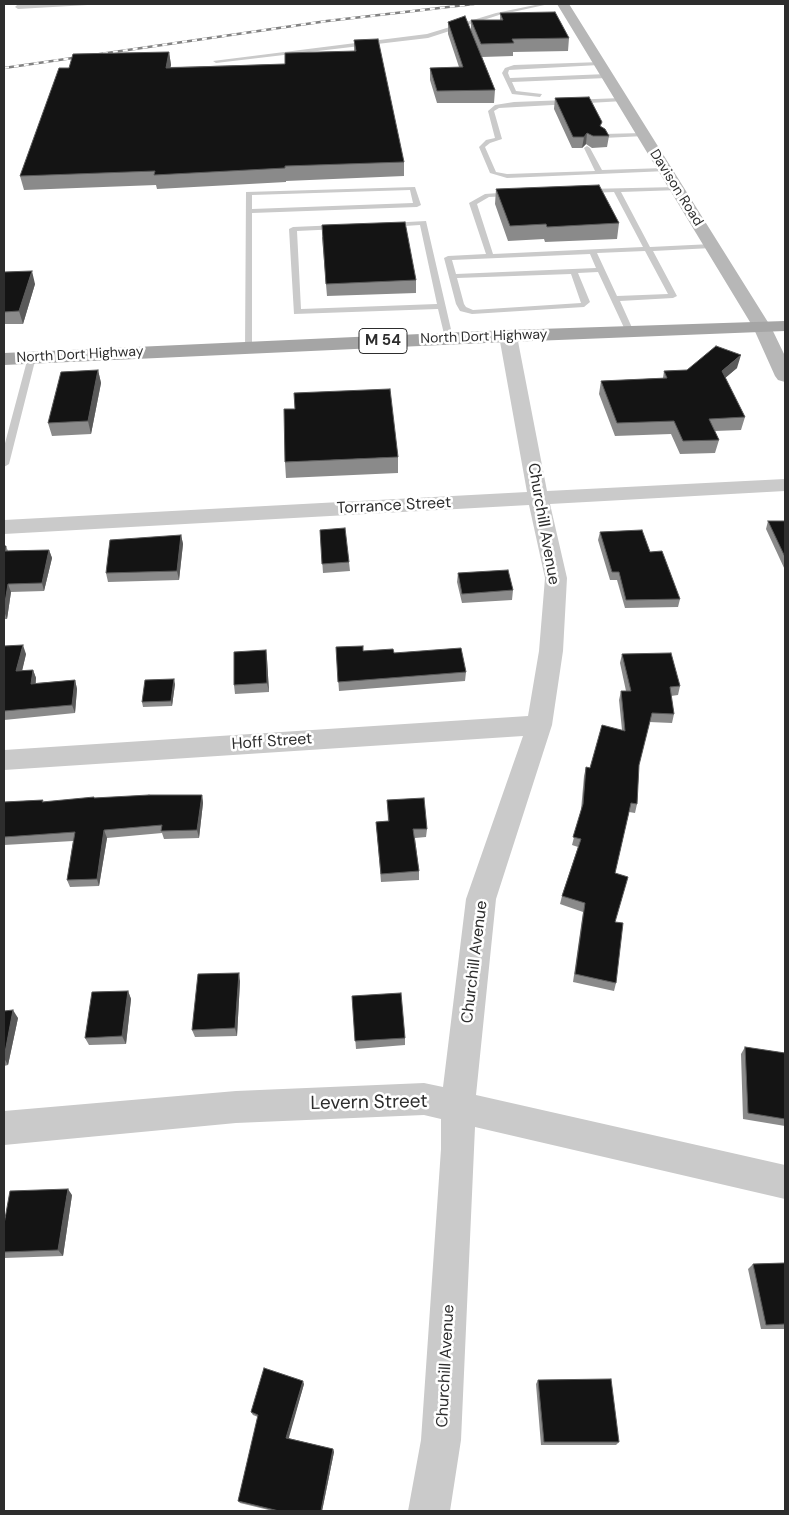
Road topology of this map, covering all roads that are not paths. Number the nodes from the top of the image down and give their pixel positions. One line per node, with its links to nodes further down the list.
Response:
1 (20, 4): 2 (lane)
2 (102, 4)
3 (546, 4): 5 (lane)
4 (563, 4): 6 (main road, Davison Road)
5 (216, 61)
6 (603, 69): 7 (lane); 7 (lane); 10 (main road, Davison Road)
7 (508, 80): 9 (lane)
8 (576, 94): 10 (lane)
9 (549, 95)
10 (620, 97): 11 (main road, Davison Road); 15 (lane)
11 (643, 135): 12 (lane); 14 (main road, Davison Road)
12 (602, 136)
13 (587, 148): 15 (lane)
14 (665, 170): 15 (lane); 16 (main road, Davison Road)
15 (599, 172)
16 (677, 189): 17 (lane); 25 (main road, Davison Road)
17 (616, 190): 18 (lane); 26 (lane)
18 (579, 192)
19 (524, 194): 21 (lane)
20 (502, 202): 21 (lane)
21 (473, 203): 28 (lane)
22 (248, 211): 22 (lane); 39 (lane)
23 (377, 225): 33 (lane)
24 (349, 226): 33 (lane)
25 (712, 246): 26 (lane); 35 (main road, Davison Road)
26 (647, 249): 27 (lane); 32 (lane)
27 (592, 251): 28 (lane); 29 (lane)
28 (490, 256): 31 (lane)
29 (601, 270): 30 (lane); 32 (lane)
30 (574, 272): 31 (lane); 31 (lane)
31 (453, 276)
32 (614, 299): 36 (lane)
33 (442, 306): 38 (lane)
34 (785, 326): 35 (main road, North Dort Highway / M 54)
35 (762, 327): 36 (main road, North Dort Highway / M 54); 42 (main road, Davison Road)
36 (630, 332): 37 (main road, North Dort Highway / M 54)
37 (508, 336): 38 (main road, North Dort Highway / M 54); 45 (street, Churchill Avenue)
38 (449, 338): 39 (main road, North Dort Highway / M 54)
39 (248, 348): 40 (main road, North Dort Highway / M 54)
40 (32, 358): 41 (main road, North Dort Highway / M 54); 43 (lane)
41 (4, 359)
42 (785, 376)
43 (4, 464)
44 (785, 485): 45 (street, Torrance Street)
45 (538, 498): 46 (street, Torrance Street); 47 (street, Churchill Avenue)
46 (4, 527)
47 (539, 724): 48 (street, Hoff Street); 49 (street, Churchill Avenue)
48 (4, 760)
49 (458, 1105): 50 (street, Levern Street); 51 (street, Levern Street); 52 (street, Churchill Avenue)
50 (4, 1128)
51 (785, 1182)
52 (429, 1511)

